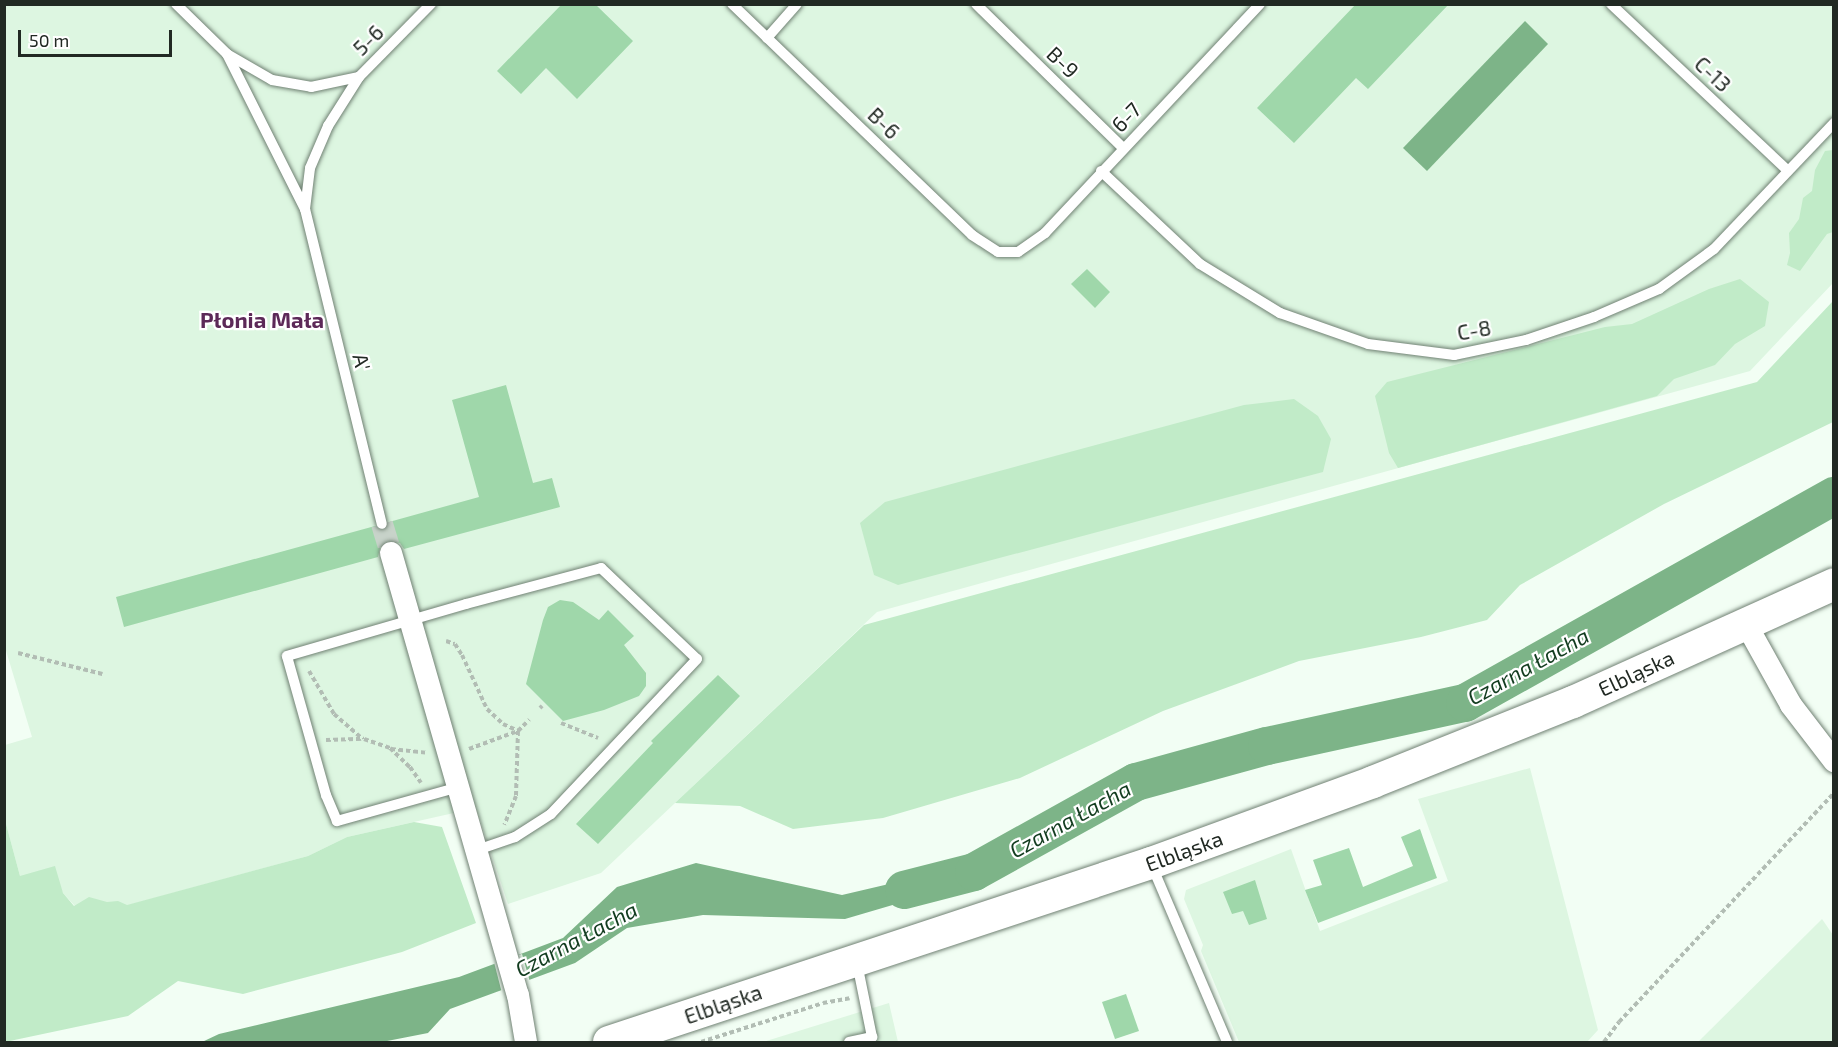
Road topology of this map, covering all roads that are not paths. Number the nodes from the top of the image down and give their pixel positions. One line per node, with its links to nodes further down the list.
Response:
1 (176, 4): 9 (lane)
2 (431, 4): 10 (lane, 5-6)
3 (732, 4): 8 (lane, B-6)
4 (797, 4): 8 (lane)
5 (976, 4): 12 (lane, B-9)
6 (1260, 4): 12 (lane, 6-7)
7 (1611, 4): 14 (lane, C-13)
8 (767, 38): 16 (lane, B-6)
9 (227, 54): 10 (lane); 15 (lane, A')
10 (359, 77): 15 (lane, A')
11 (1833, 123): 14 (lane, C-8)
12 (1123, 148): 13 (lane, 6-7)
13 (1101, 171): 14 (lane, C-8); 16 (lane, 6-7)
14 (1788, 171)
15 (305, 209): 17 (lane, A')
16 (1018, 252)
17 (382, 524)
18 (391, 553): 20 (street)
19 (1833, 584): 21 (main road, Elbląska)
20 (410, 620): 23 (street); 23 (lane); 24 (lane)
21 (1755, 620): 22 (street); 25 (main road, Elbląska)
22 (1833, 761)
23 (459, 787): 24 (street)
24 (477, 850): 27 (street)
25 (1151, 863): 26 (main road, Elbląska); 30 (lane)
26 (856, 958): 28 (main road, Elbląska); 29 (lane)
27 (526, 1042)
28 (609, 1042)
29 (849, 1042)
30 (1227, 1042)

